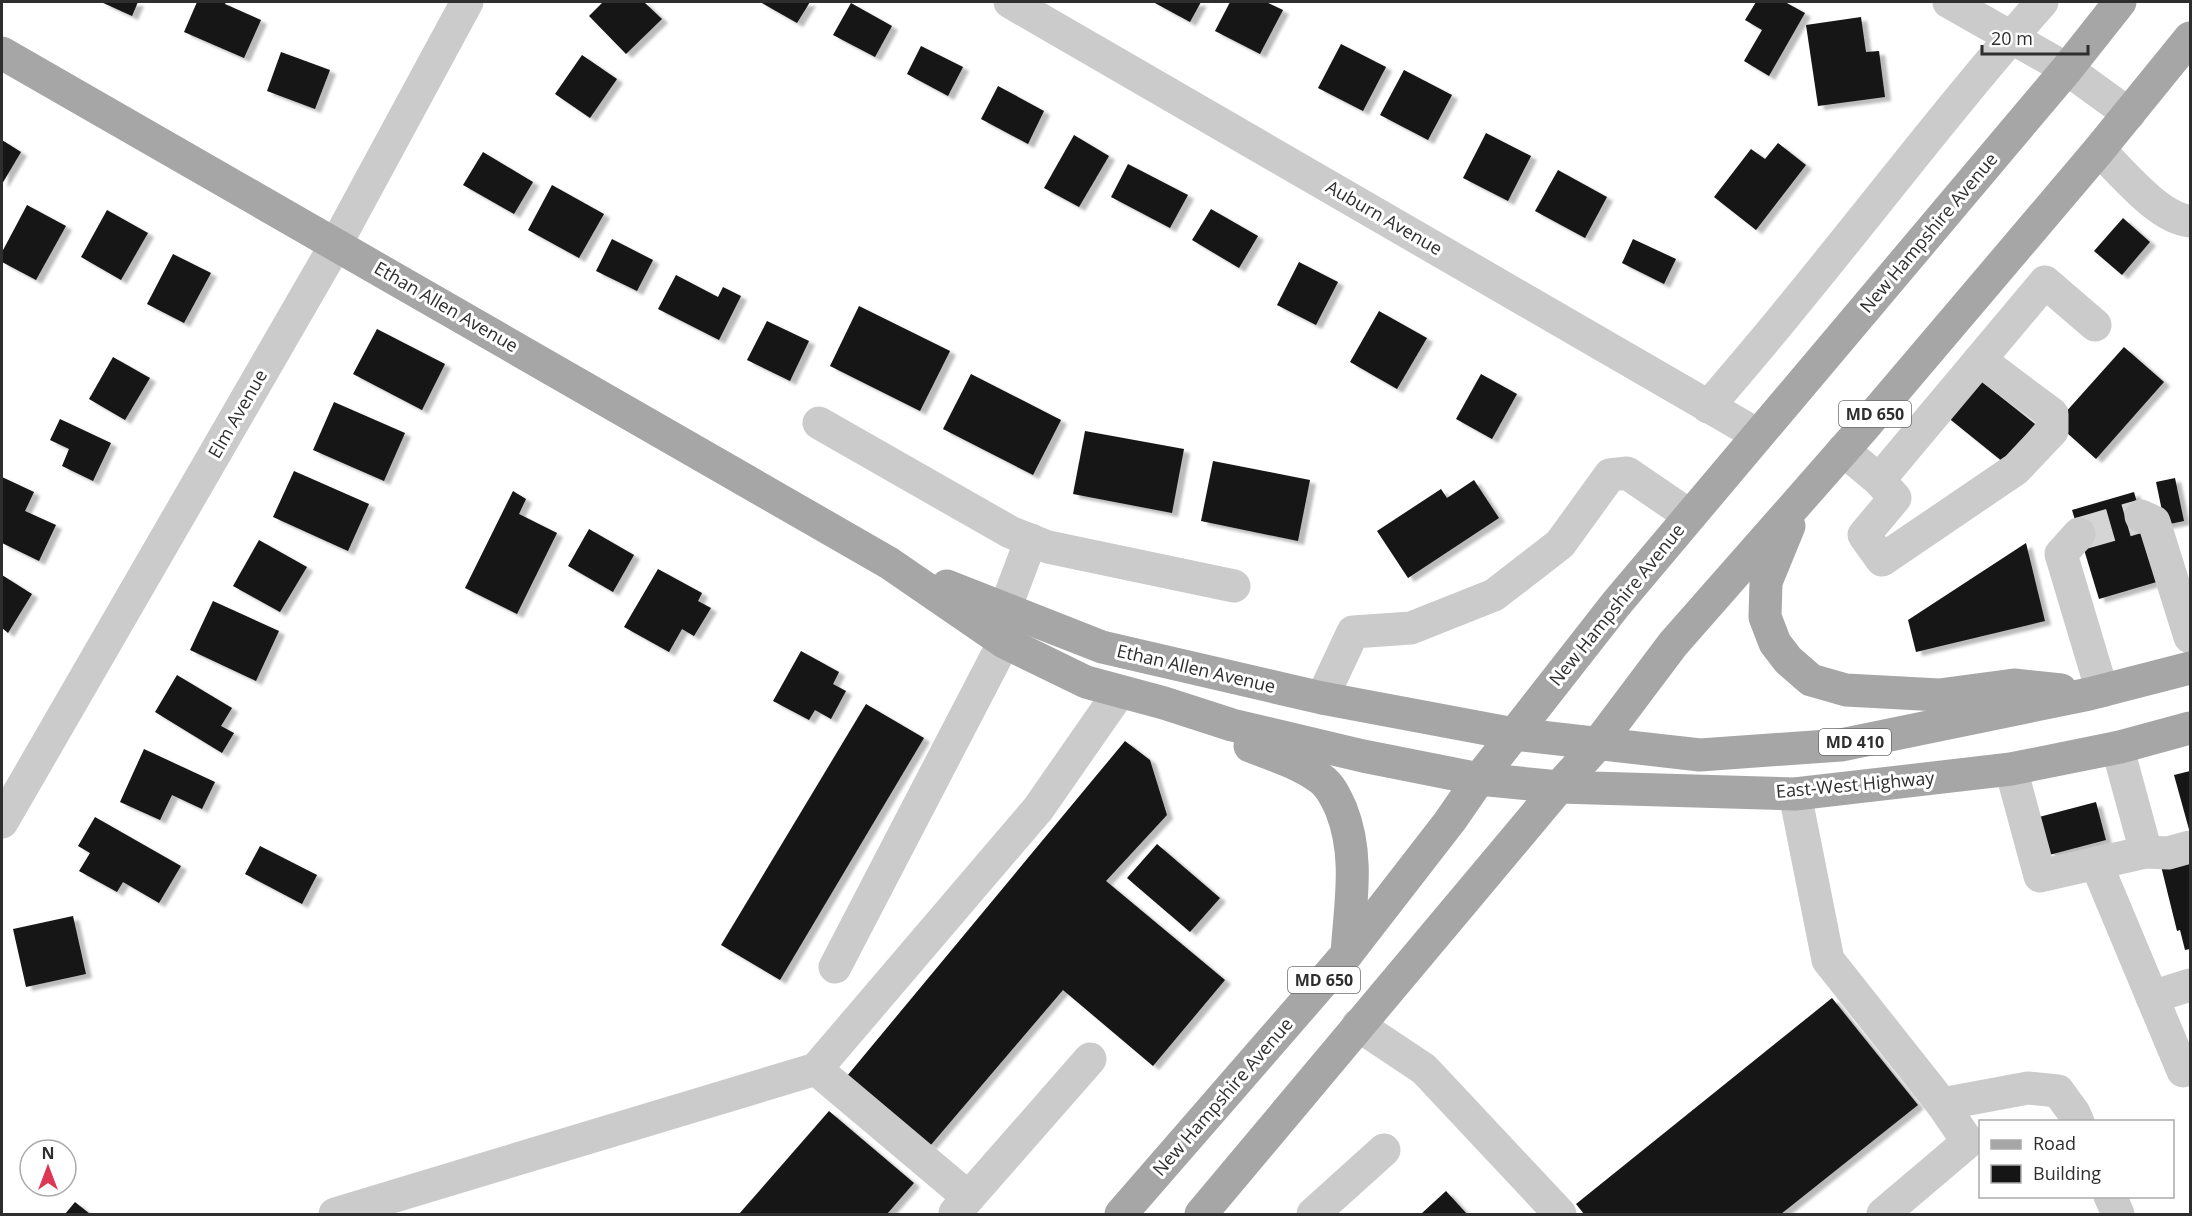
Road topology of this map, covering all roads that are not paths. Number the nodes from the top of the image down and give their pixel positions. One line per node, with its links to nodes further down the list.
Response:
1 (467, 2): 13 (street, Elm Avenue)
2 (1010, 2): 16 (street, Auburn Avenue)
3 (1949, 2): 6 (street)
4 (2042, 2): 6 (street)
5 (2120, 2): 9 (main road, New Hampshire Avenue / MD 650)
6 (2011, 37): 9 (street); 16 (street)
7 (2190, 38): 10 (main road, MD 650)
8 (2, 53): 13 (main road, Ethan Allen Avenue / MD 410)
9 (2067, 69): 10 (street); 18 (main road, New Hampshire Avenue / MD 650)
10 (2129, 114): 11 (main road, MD 650)
11 (2099, 150): 12 (street); 19 (main road, MD 650)
12 (2190, 221)
13 (336, 244): 26 (main road, Ethan Allen Avenue / MD 410); 44 (street, Elm Avenue)
14 (2095, 325): 15 (street)
15 (1980, 360): 20 (street); 20 (street)
16 (1708, 407): 18 (street, Auburn Avenue)
17 (819, 423): 25 (street)
18 (1758, 435): 22 (main road, New Hampshire Avenue / MD 650)
19 (1843, 450): 20 (street); 21 (main road, MD 650)
20 (1879, 480)
21 (1800, 500): 33 (main road); 38 (main road, MD 650)
22 (1690, 516): 35 (street); 37 (main road, New Hampshire Avenue / MD 650)
23 (2141, 516): 29 (street)
24 (2079, 534): 33 (street)
25 (1031, 540): 27 (street); 28 (street)
26 (889, 563): 28 (main road, Ethan Allen Avenue / MD 410); 30 (main road, Ethan Allen Avenue / MD 410)
27 (1234, 586)
28 (1005, 609): 35 (main road, Ethan Allen Avenue / MD 410)
29 (2190, 637)
30 (1004, 642): 32 (main road, Ethan Allen Avenue / MD 410); 49 (street)
31 (2190, 668): 33 (main road, MD 410)
32 (1086, 682): 34 (main road); 41 (main road, Ethan Allen Avenue / MD 410)
33 (2096, 692): 38 (main road, MD 410)
34 (1118, 694): 48 (main road); 54 (street)
35 (1322, 698): 37 (main road, Ethan Allen Avenue / MD 410)
36 (2190, 728): 39 (main road, East-West Highway / MD 410)
37 (1514, 734): 38 (main road, MD 410); 41 (main road, New Hampshire Avenue / MD 650)
38 (1597, 745): 42 (main road, MD 650)
39 (2120, 747): 40 (main road, East-West Highway / MD 410); 46 (street)
40 (2011, 769): 43 (main road, East-West Highway / MD 410); 47 (street)
41 (1479, 778): 42 (main road, East-West Highway / MD 410); 48 (main road, New Hampshire Avenue / MD 650)
42 (1559, 787): 43 (main road, East-West Highway / MD 410); 52 (main road, MD 650)
43 (1795, 794): 56 (street)
44 (2, 822)
45 (2190, 847): 46 (street)
46 (2146, 852): 47 (street)
47 (2096, 863): 51 (street)
48 (1347, 954): 62 (main road, New Hampshire Avenue / MD 650)
49 (835, 967)
50 (2190, 985): 51 (street)
51 (2152, 997): 55 (street)
52 (1358, 1025): 60 (main road, MD 650); 64 (street)
53 (1090, 1059): 59 (street)
54 (816, 1069): 59 (street); 61 (street)
55 (2190, 1069)
56 (1942, 1104): 57 (street); 65 (street)
57 (2077, 1120)
58 (1384, 1150): 63 (street)
59 (961, 1206)
60 (1212, 1211)
61 (335, 1215)
62 (1121, 1215)
63 (1313, 1215)
64 (1560, 1215)
65 (1883, 1215)

